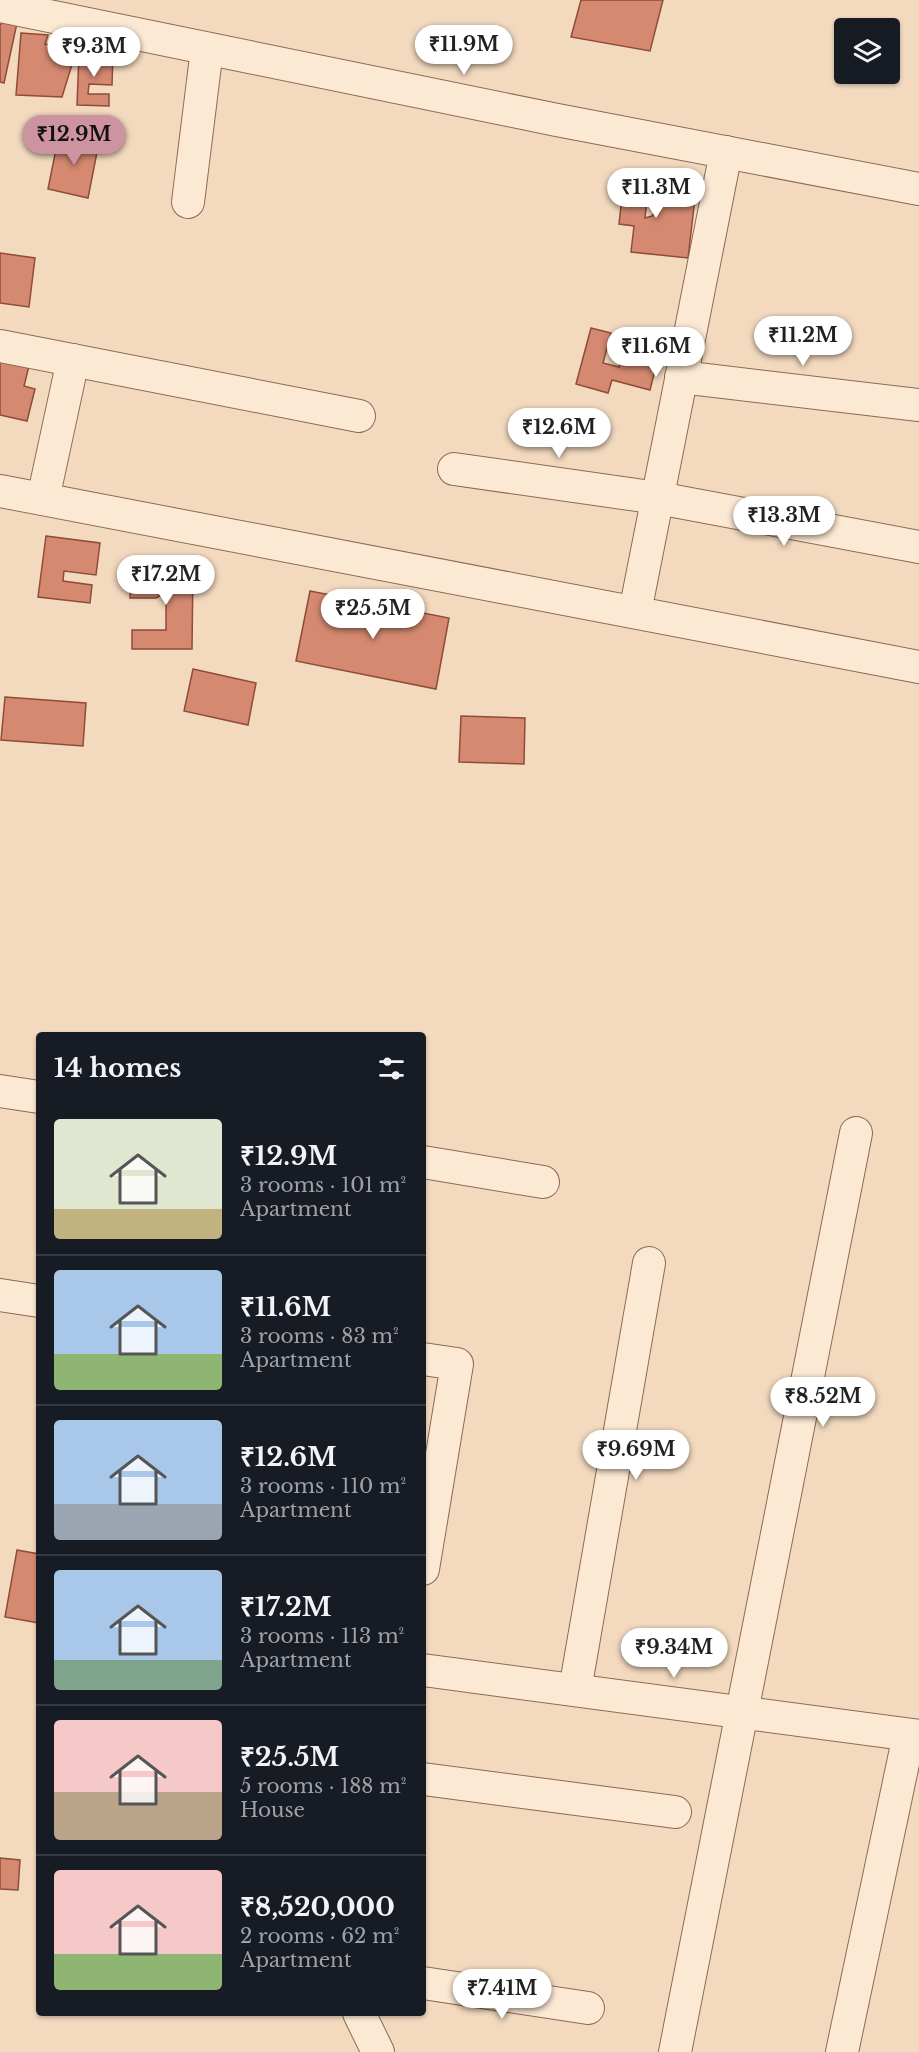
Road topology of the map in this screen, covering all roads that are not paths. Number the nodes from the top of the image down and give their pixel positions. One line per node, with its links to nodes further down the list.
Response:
1 (0, 6): 2 (street)
2 (207, 49): 3 (street); 5 (street)
3 (726, 152): 4 (street); 8 (street)
4 (919, 189)
5 (188, 202)
6 (0, 346): 7 (street)
7 (73, 360): 10 (street); 14 (street)
8 (681, 377): 9 (street); 13 (street)
9 (919, 405)
10 (359, 416)
11 (454, 469): 13 (street)
12 (0, 491): 14 (street)
13 (658, 498): 15 (street); 16 (street)
14 (43, 499): 16 (street)
15 (919, 547)
16 (635, 612): 17 (street)
17 (919, 667)
18 (0, 1090): 19 (street)
19 (36, 1096)
20 (856, 1133): 30 (street)
21 (426, 1162): 22 (street)
22 (543, 1182)
23 (650, 1263): 29 (street)
24 (0, 1295): 25 (street)
25 (36, 1301)
26 (426, 1359): 27 (street)
27 (426, 1551)
28 (426, 1670): 29 (street)
29 (575, 1690): 30 (street)
30 (742, 1713): 31 (street); 38 (street)
31 (914, 1736): 39 (street)
32 (426, 1779): 33 (street)
33 (675, 1812)
34 (426, 1983): 35 (street)
35 (588, 2007)
36 (360, 2016): 37 (street)
37 (378, 2052)
38 (675, 2052)
39 (842, 2052)

